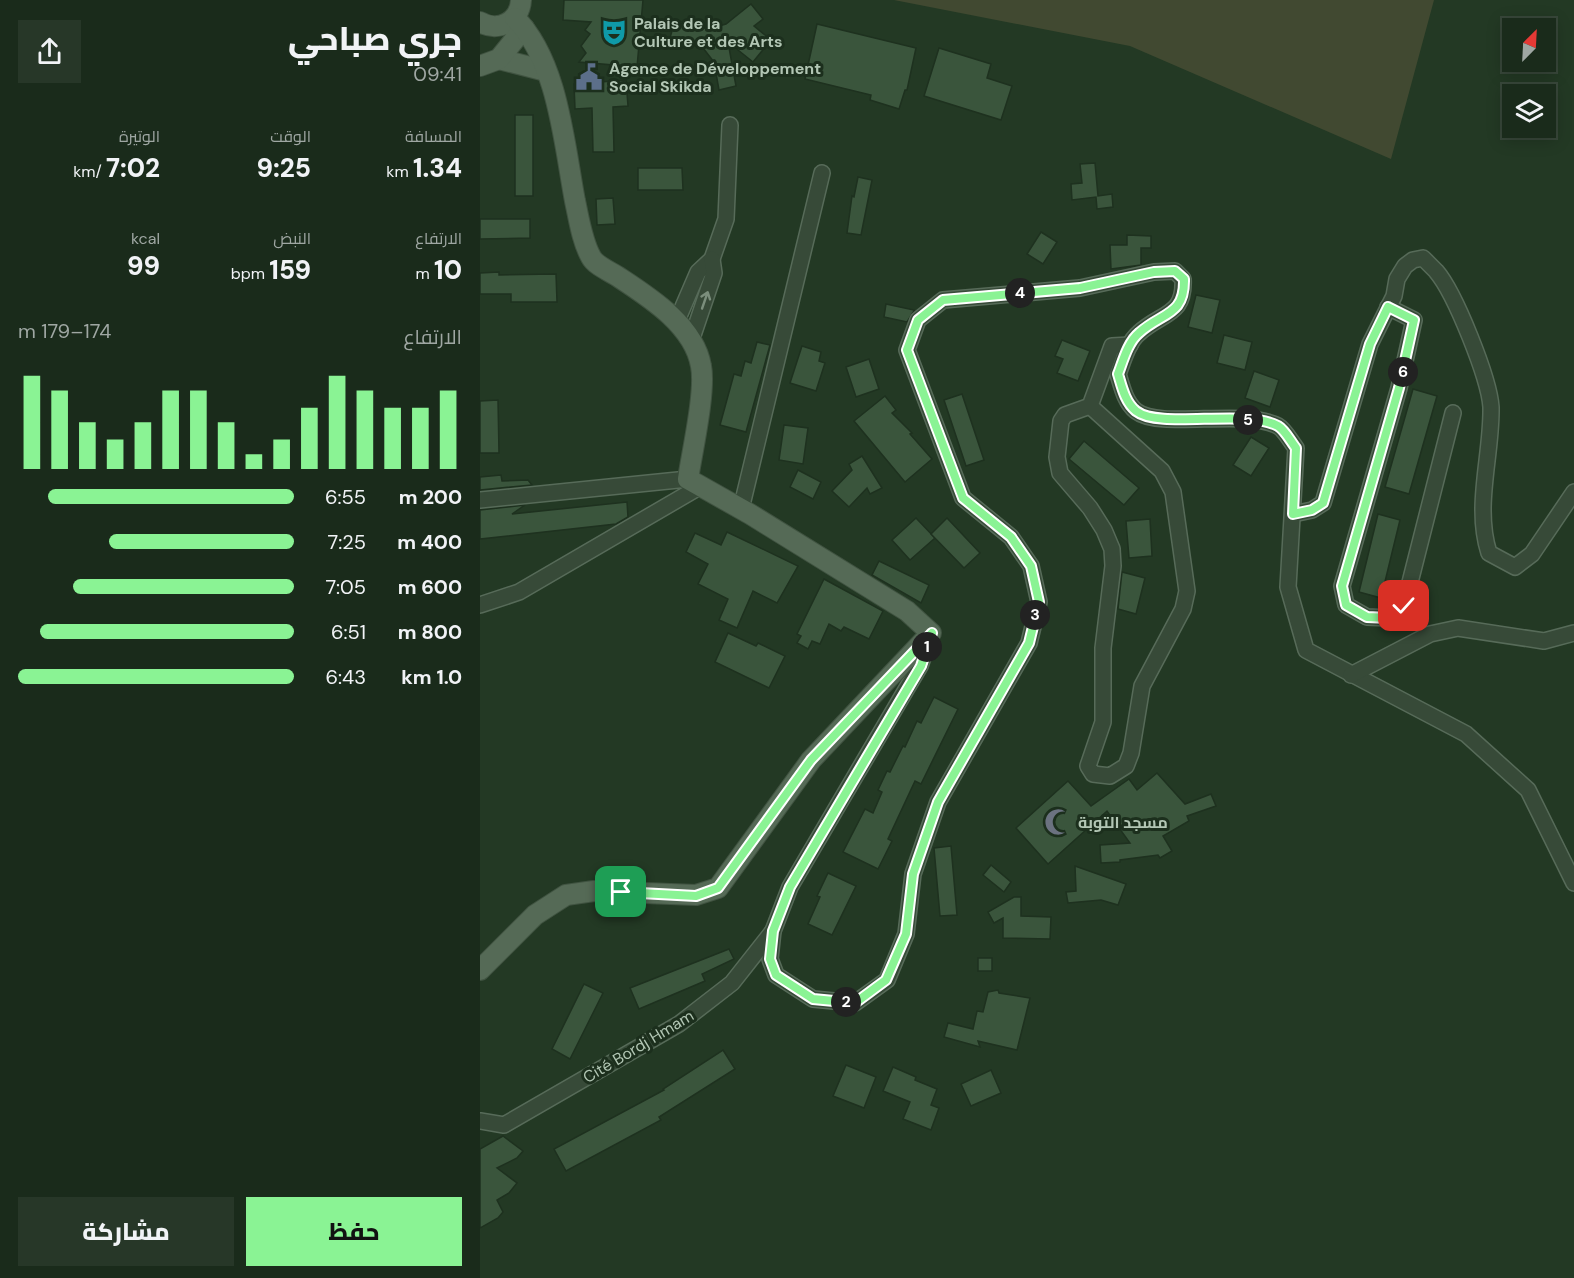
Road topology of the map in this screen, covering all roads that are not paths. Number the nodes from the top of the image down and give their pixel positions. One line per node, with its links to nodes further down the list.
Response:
1 (520, 15): 2 (main road); 3 (main road); 5 (main road)
2 (480, 22)
3 (499, 59): 4 (main road); 5 (main road)
4 (480, 66)
5 (546, 71): 10 (main road)
6 (730, 125): 8 (street)
7 (822, 173): 18 (street)
8 (712, 259): 10 (street); 11 (street, one-way to 8)
9 (1388, 307): 14 (street); 16 (street); 19 (street)
10 (676, 323): 11 (main road)
11 (691, 341): 15 (main road)
12 (1130, 345): 13 (street); 19 (street); 25 (street)
13 (1090, 406): 13 (street)
14 (1453, 413)
15 (695, 483): 17 (street); 18 (main road); 20 (street)
16 (1574, 492)
17 (480, 500)
18 (741, 509): 21 (main road)
19 (1293, 514): 23 (street)
20 (480, 605)
21 (932, 633): 25 (street); 26 (main road)
22 (1574, 633): 23 (street)
23 (1351, 675): 24 (street)
24 (1574, 883)
25 (773, 931): 27 (street, Cité Bordj Hmam)
26 (480, 970)
27 (480, 1121)

